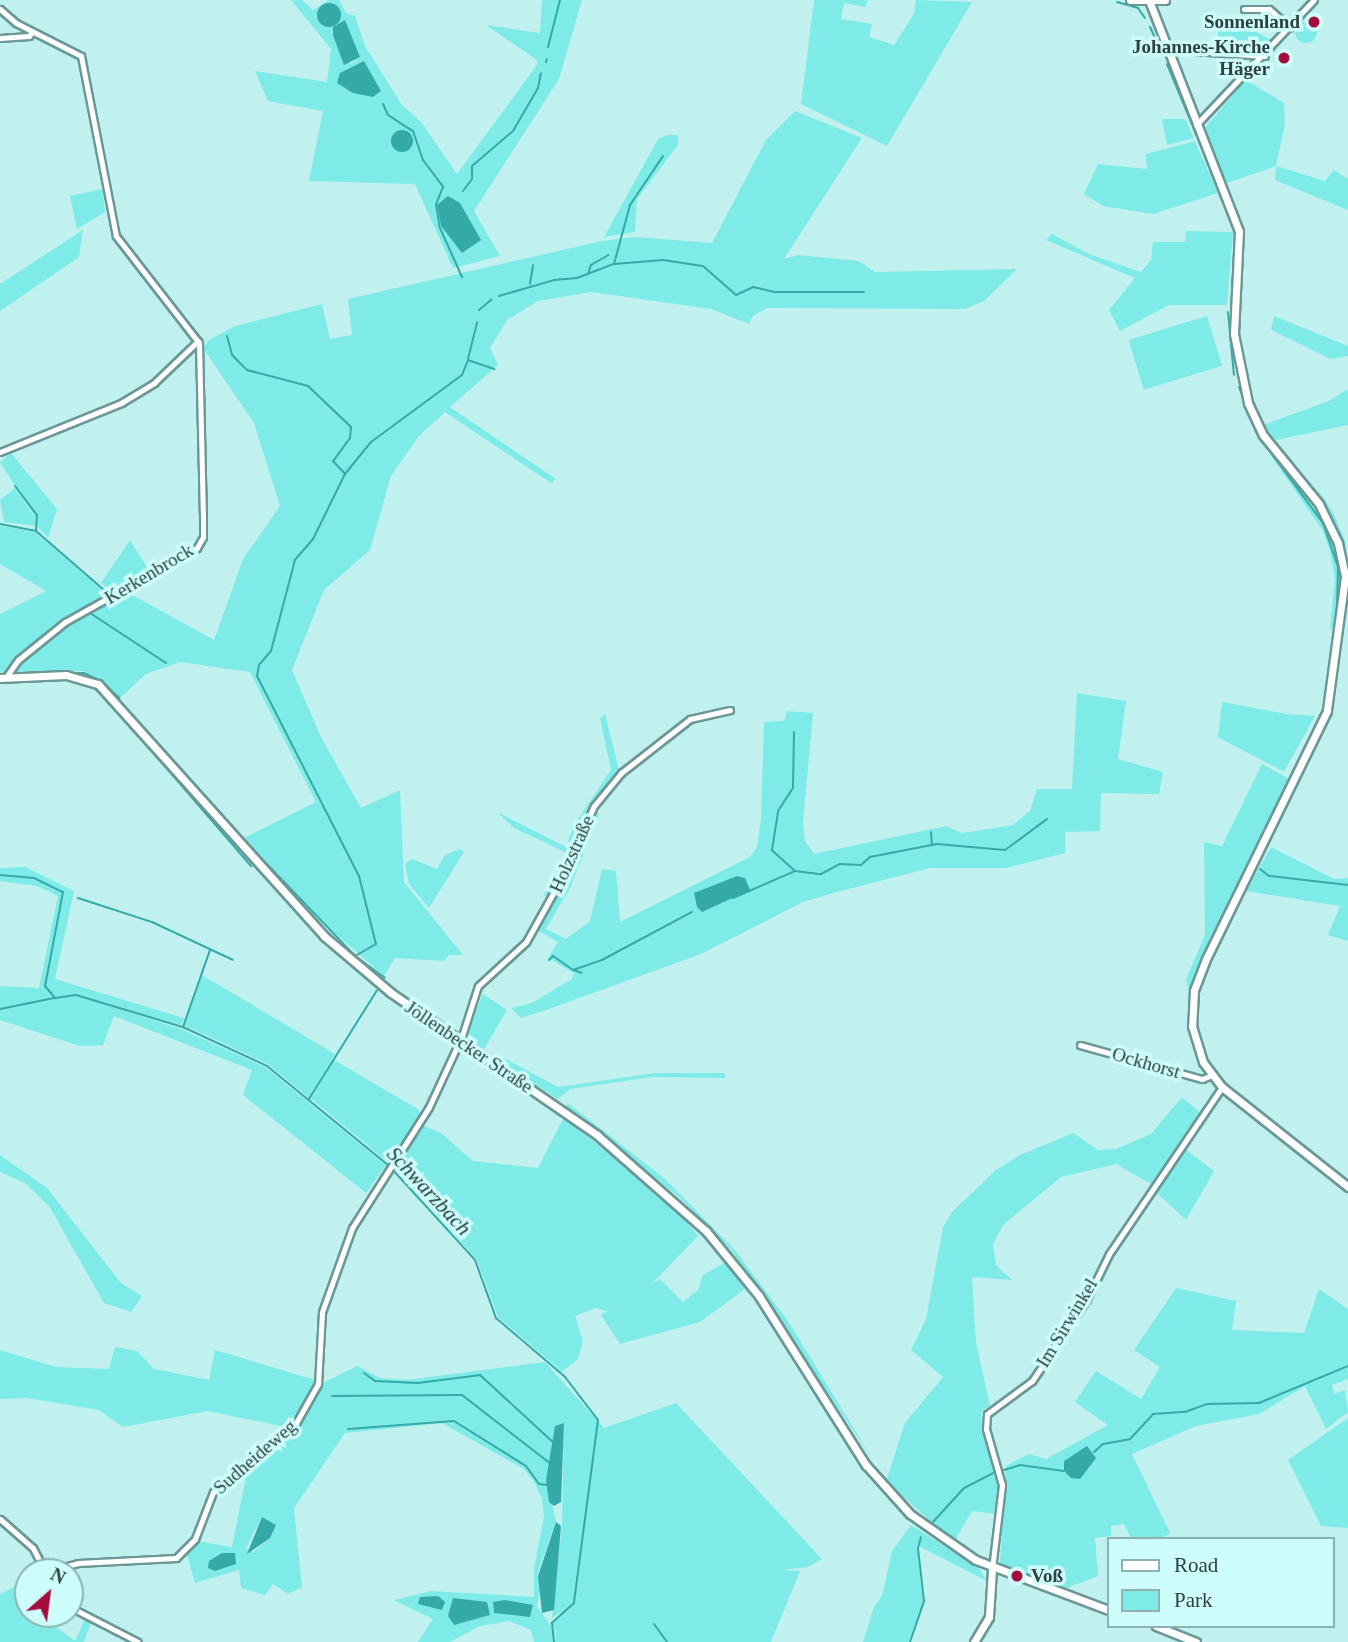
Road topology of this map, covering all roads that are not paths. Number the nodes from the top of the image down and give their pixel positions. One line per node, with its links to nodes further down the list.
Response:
1 (1129, 0): 5 (street)
2 (1165, 0): 5 (street)
3 (1268, 0): 8 (street)
4 (1314, 0): 9 (street)
5 (1150, 3): 12 (street)
6 (0, 9): 10 (street)
7 (1244, 9): 8 (street)
8 (1269, 9): 9 (street)
9 (1290, 27): 13 (street)
10 (32, 32): 11 (street); 15 (street)
11 (0, 38)
12 (1165, 49): 13 (street); 14 (street)
13 (1265, 56): 14 (street)
14 (1196, 125): 21 (street)
15 (198, 341): 16 (street); 17 (street, Kerkenbrock)
16 (0, 452)
17 (3, 678): 19 (street, Jöllenbecker Straße)
18 (730, 710): 19 (street, Holzstraße)
19 (459, 1041): 26 (street, Sudheideweg); 27 (street, Jöllenbecker Straße)
20 (1080, 1045): 21 (street, Ockhorst)
21 (1212, 1075): 22 (street)
22 (1222, 1087): 23 (street); 27 (street, Im Sirwinkel)
23 (1348, 1186)
24 (0, 1519): 25 (street)
25 (38, 1558)
26 (84, 1563)
27 (992, 1569): 28 (street, Jöllenbecker Straße); 32 (street)
28 (1106, 1609)
29 (84, 1614): 31 (street)
30 (1161, 1628): 33 (street)
31 (138, 1642)
32 (974, 1642)
33 (1196, 1642)

